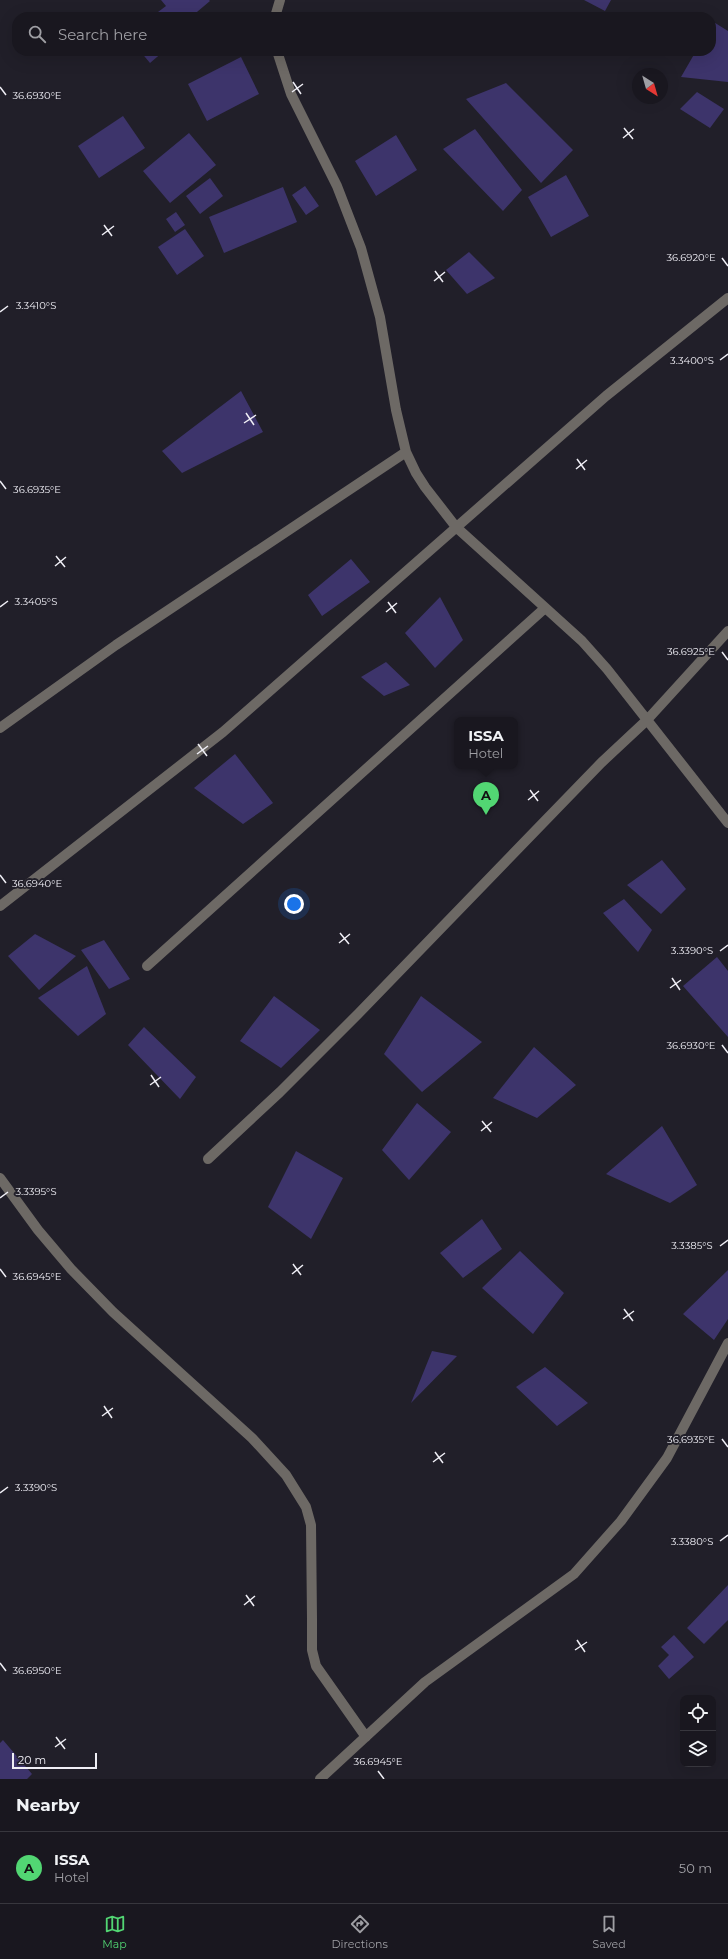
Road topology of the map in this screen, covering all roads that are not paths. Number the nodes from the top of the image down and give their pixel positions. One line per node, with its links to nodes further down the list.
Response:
1 (280, 0): 2 (street)
2 (276, 12)
3 (279, 56): 5 (street)
4 (728, 298): 6 (street)
5 (406, 452): 6 (street); 10 (street)
6 (456, 528): 7 (street); 12 (street)
7 (546, 608): 9 (street); 13 (street)
8 (728, 631): 9 (street)
9 (647, 720): 11 (street); 14 (street)
10 (0, 728)
11 (728, 823)
12 (0, 906)
13 (147, 966)
14 (208, 1159)
15 (0, 1178): 17 (street)
16 (728, 1343): 17 (street)
17 (366, 1737): 18 (street)
18 (320, 1779)

